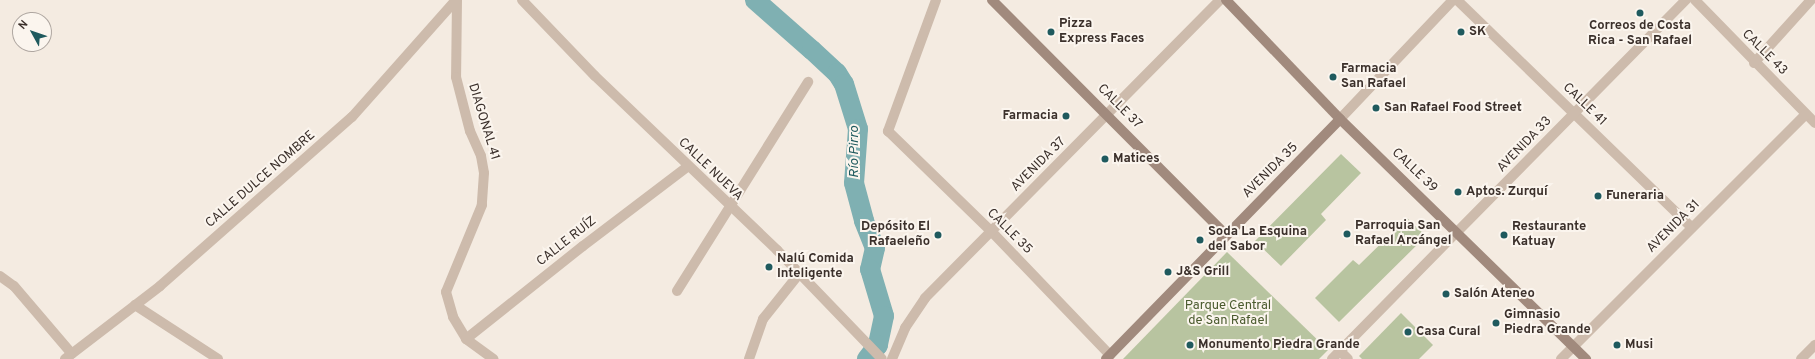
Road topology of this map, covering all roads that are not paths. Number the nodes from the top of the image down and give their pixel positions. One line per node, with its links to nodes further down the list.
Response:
1 (457, 0): 28 (street, CALLE DULCE NOMBRE); 29 (street, DIAGONAL 41)
2 (522, 0): 19 (street, CALLE NUEVA)
3 (936, 0): 22 (street, CALLE 35)
4 (992, 0): 15 (main road, CALLE 37)
5 (1220, 0): 15 (street, AVENIDA 37)
6 (1226, 0): 17 (main road, CALLE 39)
7 (1454, 0): 17 (street, AVENIDA 35)
8 (1457, 0): 14 (street, CALLE 41)
9 (1686, 0): 14 (street, AVENIDA 33)
10 (1695, 0): 12 (street, CALLE 43)
11 (1811, 0): 12 (street)
12 (1754, 62): 16 (street, CALLE 43)
13 (808, 82): 20 (street)
14 (1574, 113): 21 (street, CALLE 41); 23 (street, AVENIDA 33)
15 (1108, 114): 22 (street, AVENIDA 37); 24 (main road, CALLE 37)
16 (1806, 114): 18 (street, CALLE 43); 21 (street, AVENIDA 31)
17 (1340, 119): 23 (main road, CALLE 39); 24 (main road, AVENIDA 35)
18 (1815, 123)
19 (687, 167): 20 (street, CALLE NUEVA); 29 (street, CALLE RUÍZ)
20 (730, 208): 25 (street, CALLE NUEVA); 27 (street)
21 (1692, 228): 31 (street, AVENIDA 31)
22 (990, 231): 34 (street, CALLE 35); 39 (street, AVENIDA 37)
23 (1458, 231): 31 (main road, CALLE 39); 32 (street, AVENIDA 33)
24 (1226, 235): 34 (main road, AVENIDA 35)
25 (799, 274): 35 (street, CALLE NUEVA); 38 (street)
26 (0, 276): 33 (street)
27 (677, 291)
28 (135, 305): 33 (street, CALLE DULCE NOMBRE); 36 (street)
29 (466, 339): 37 (street)
30 (1815, 345): 44 (street)
31 (1573, 346): 42 (street, AVENIDA 31); 43 (main road, CALLE 39)
32 (1340, 351): 40 (street, AVENIDA 33); 41 (street)
33 (68, 356)
34 (1108, 357)
35 (881, 358)
36 (218, 359)
37 (494, 359)
38 (748, 359)
39 (892, 359)
40 (1332, 359)
41 (1348, 359)
42 (1561, 359)
43 (1586, 359)
44 (1801, 359)

